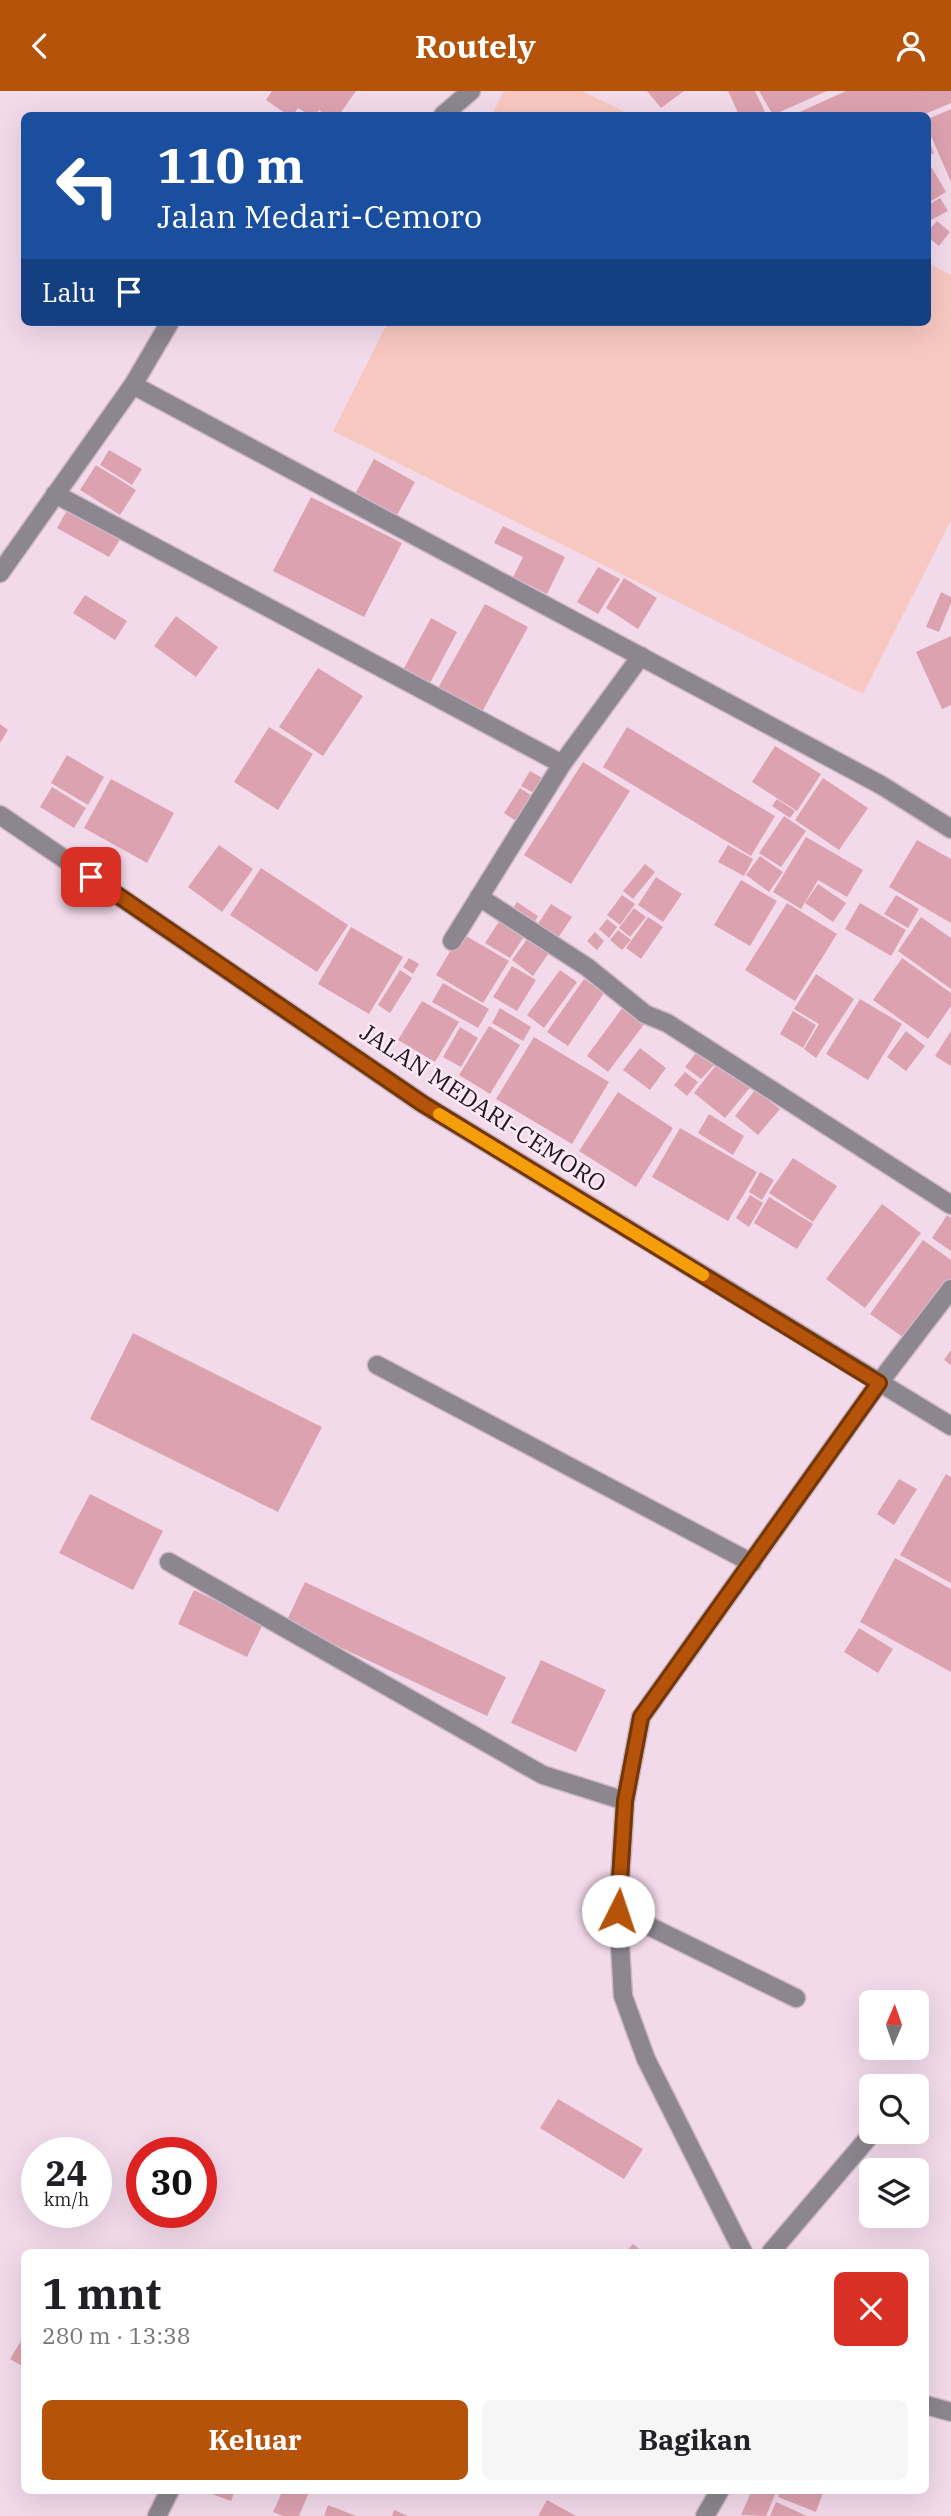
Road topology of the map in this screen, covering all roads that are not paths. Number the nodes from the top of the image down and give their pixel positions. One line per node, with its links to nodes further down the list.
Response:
1 (471, 91): 2 (street)
2 (446, 112)
3 (168, 326): 4 (street)
4 (133, 385): 5 (street); 7 (street)
5 (55, 494): 6 (street); 8 (street)
6 (0, 573)
7 (641, 656): 8 (street); 10 (street)
8 (562, 764): 11 (street)
9 (0, 815): 16 (street, JALAN MEDARI-CEMORO)
10 (951, 829)
11 (479, 897): 12 (street); 13 (street)
12 (452, 941)
13 (951, 1205)
14 (951, 1289): 16 (street)
15 (377, 1365): 19 (street)
16 (879, 1383): 17 (street, JALAN MEDARI-CEMORO); 19 (street)
17 (951, 1426)
18 (169, 1562): 20 (street)
19 (751, 1563): 20 (street)
20 (625, 1801): 21 (street)
21 (618, 1911): 22 (street); 24 (street)
22 (796, 1998)
23 (863, 2144): 25 (street)
24 (741, 2249)
25 (774, 2249)
26 (929, 2406): 27 (street)
27 (951, 2412)
28 (168, 2494): 30 (street)
29 (718, 2494): 31 (street)
30 (157, 2516)
31 (705, 2516)

